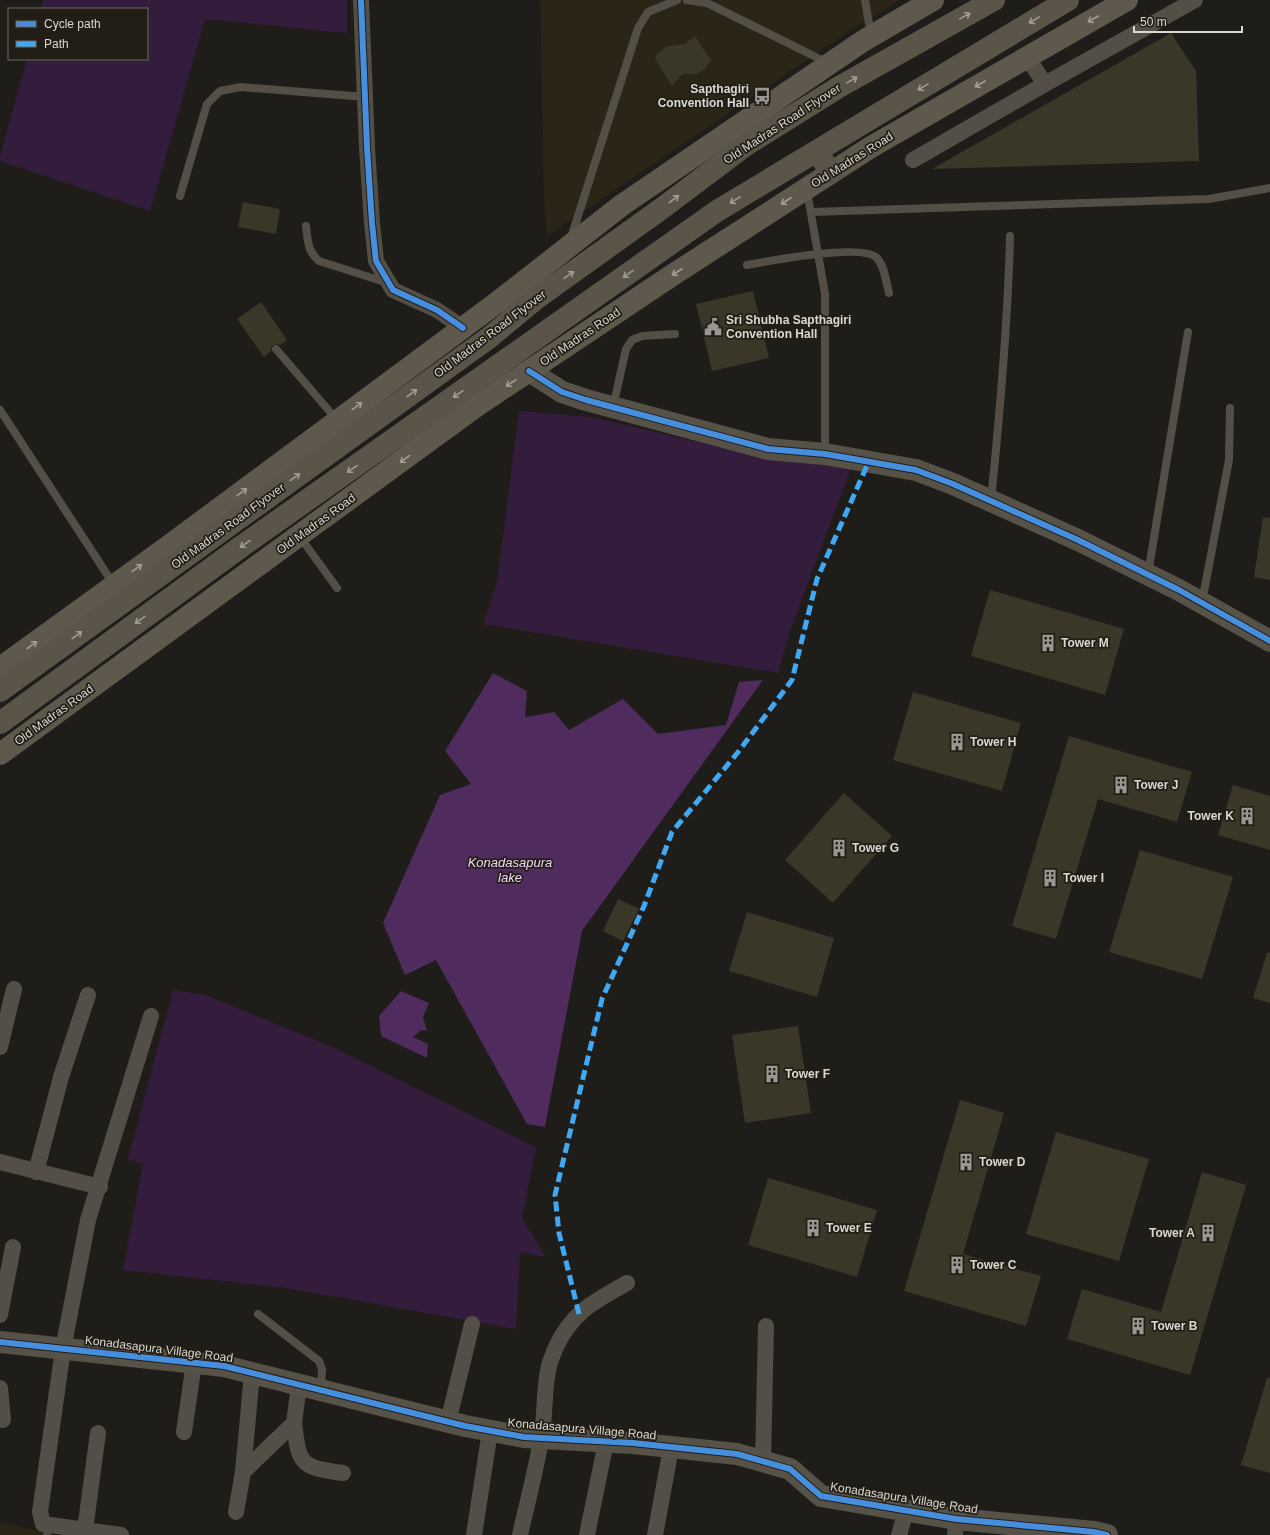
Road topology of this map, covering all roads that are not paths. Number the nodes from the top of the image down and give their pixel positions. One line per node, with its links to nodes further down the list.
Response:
1 (361, 0): 14 (street)
2 (677, 0): 24 (lane)
3 (687, 0): 12 (lane)
4 (865, 0): 10 (lane)
5 (933, 0): 10 (main road)
6 (994, 0): 47 (highway, Old Madras Road Flyover, one-way to 6)
7 (1068, 0): 15 (highway, one-way to 15)
8 (1127, 0): 11 (main road, Old Madras Road, one-way to 11)
9 (1195, 0): 13 (street)
10 (871, 36): 12 (main road)
11 (1027, 57): 13 (street); 17 (main road, Old Madras Road, one-way to 17)
12 (829, 64): 24 (main road)
13 (1045, 84): 16 (street)
14 (364, 97): 20 (lane); 27 (street)
15 (817, 151): 17 (highway); 48 (highway, Old Madras Road Flyover, one-way to 48)
16 (913, 160)
17 (831, 173): 18 (main road, Old Madras Road)
18 (806, 188): 21 (lane); 33 (main road, Old Madras Road, one-way to 33)
19 (1270, 188): 21 (lane)
20 (180, 196)
21 (810, 212): 25 (lane)
22 (306, 226): 27 (lane)
23 (1010, 236): 39 (lane)
24 (568, 247): 29 (main road)
25 (818, 253): 26 (lane); 28 (lane); 38 (lane)
26 (747, 265)
27 (389, 283): 29 (street)
28 (889, 293)
29 (463, 328): 37 (main road, one-way to 29)
30 (1188, 332): 41 (lane)
31 (675, 334): 34 (lane)
32 (276, 350): 37 (lane)
33 (529, 371): 34 (street); 40 (main road, Old Madras Road, one-way to 40)
34 (613, 408): 38 (street)
35 (1230, 408): 44 (lane)
36 (0, 410): 42 (lane)
37 (337, 421): 42 (main road, one-way to 37)
38 (825, 454): 39 (street)
39 (991, 501): 41 (street)
40 (300, 536): 43 (lane); 49 (main road, Old Madras Road)
41 (1148, 575): 44 (street)
42 (114, 585): 46 (main road, one-way to 42)
43 (337, 588)
44 (1201, 603): 45 (street)
45 (1270, 641)
46 (0, 668)
47 (0, 691)
48 (0, 723)
49 (0, 754)
50 (14, 989): 53 (street)
51 (88, 995): 55 (street)
52 (151, 1016): 56 (street)
53 (0, 1047)
54 (0, 1162): 55 (street)
55 (36, 1172): 56 (street)
56 (100, 1187): 64 (street)
57 (13, 1247): 60 (street)
58 (627, 1283): 76 (street)
59 (258, 1314): 69 (lane)
60 (0, 1315)
61 (472, 1324): 71 (street)
62 (766, 1326): 79 (street)
63 (0, 1342): 64 (street, Konadasapura Village Road)
64 (63, 1349): 65 (street, Konadasapura Village Road); 85 (street)
65 (194, 1363): 66 (street, Konadasapura Village Road); 75 (street)
66 (252, 1373): 67 (street, Konadasapura Village Road); 80 (street)
67 (299, 1385): 69 (street, Konadasapura Village Road); 72 (street)
68 (0, 1388): 70 (street)
69 (321, 1390): 71 (street, Konadasapura Village Road)
70 (3, 1420)
71 (448, 1422): 73 (street, Konadasapura Village Road)
72 (294, 1423): 80 (street); 81 (street)
73 (490, 1431): 76 (street, Konadasapura Village Road); 88 (street)
74 (98, 1432): 86 (street)
75 (184, 1432)
76 (542, 1438): 77 (street, Konadasapura Village Road); 89 (street)
77 (606, 1442): 78 (street, Konadasapura Village Road); 90 (street)
78 (671, 1448): 79 (street, Konadasapura Village Road); 91 (street)
79 (763, 1462): 82 (street, Konadasapura Village Road)
80 (243, 1472): 83 (street)
81 (343, 1473)
82 (906, 1511): 84 (street, Konadasapura Village Road); 92 (street)
83 (236, 1512)
84 (956, 1527): 93 (street, Konadasapura Village Road)
85 (48, 1530): 86 (street)
86 (85, 1530): 87 (street)
87 (121, 1535)
88 (474, 1535)
89 (520, 1535)
90 (587, 1535)
91 (655, 1535)
92 (899, 1535)
93 (1107, 1535)

